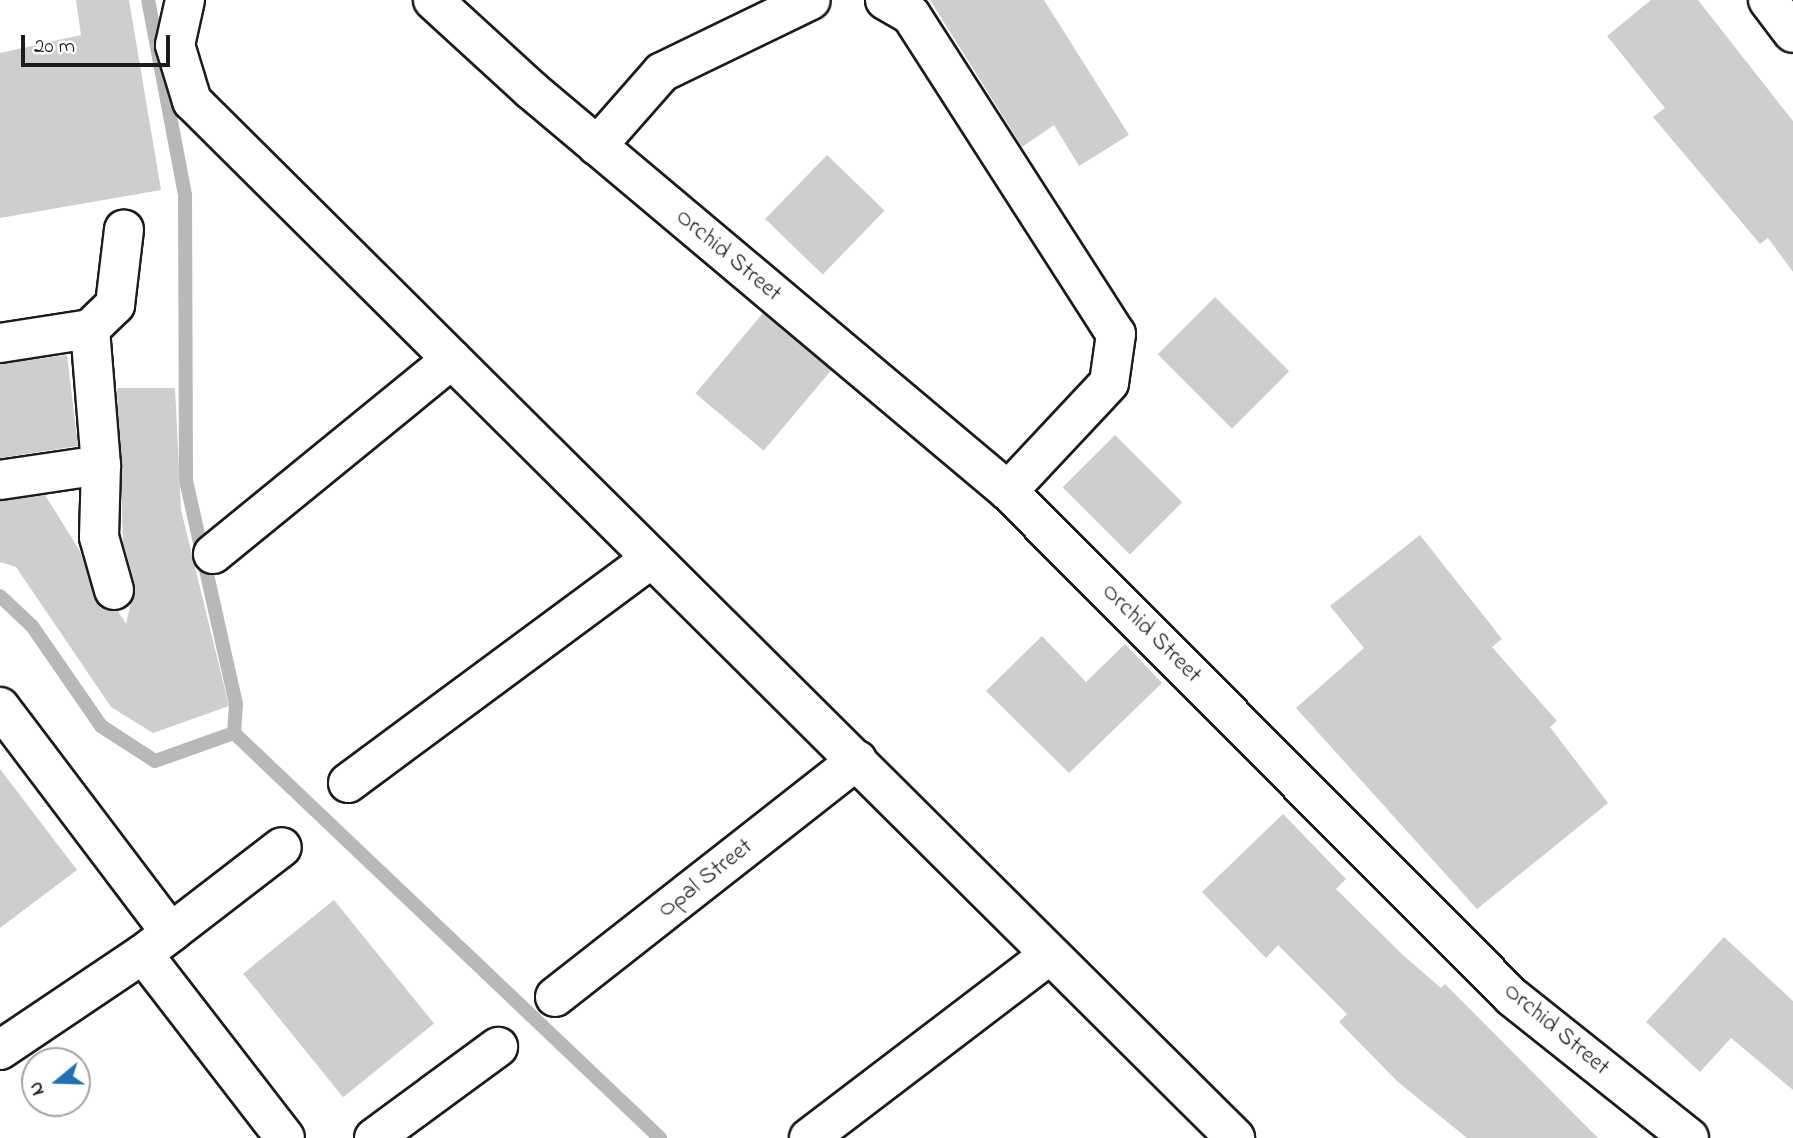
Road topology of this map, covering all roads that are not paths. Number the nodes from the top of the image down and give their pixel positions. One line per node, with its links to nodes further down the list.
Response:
1 (185, 0): 11 (street)
2 (433, 0): 7 (street, Orchid Street)
3 (811, 0): 7 (street)
4 (885, 0): 14 (street)
5 (1768, 0): 6 (street)
6 (1793, 33)
7 (597, 146): 14 (street, Orchid Street)
8 (124, 230): 9 (street)
9 (90, 329): 10 (street); 12 (street)
10 (0, 343)
11 (452, 359): 15 (street); 16 (street)
12 (101, 465): 13 (street); 17 (street)
13 (0, 480)
14 (1009, 491): 31 (street, Orchid Street)
15 (213, 554)
16 (652, 558): 19 (street); 20 (street)
17 (114, 590)
18 (0, 708): 22 (street)
19 (857, 760): 23 (street); 24 (street, Opal Street)
20 (348, 783)
21 (282, 847): 22 (street)
22 (157, 943): 26 (street); 27 (street)
23 (1047, 957): 29 (street); 30 (street)
24 (555, 997)
25 (498, 1047): 28 (street)
26 (0, 1050)
27 (285, 1138)
28 (374, 1138)
29 (810, 1138)
30 (1235, 1138)
31 (1689, 1138)

